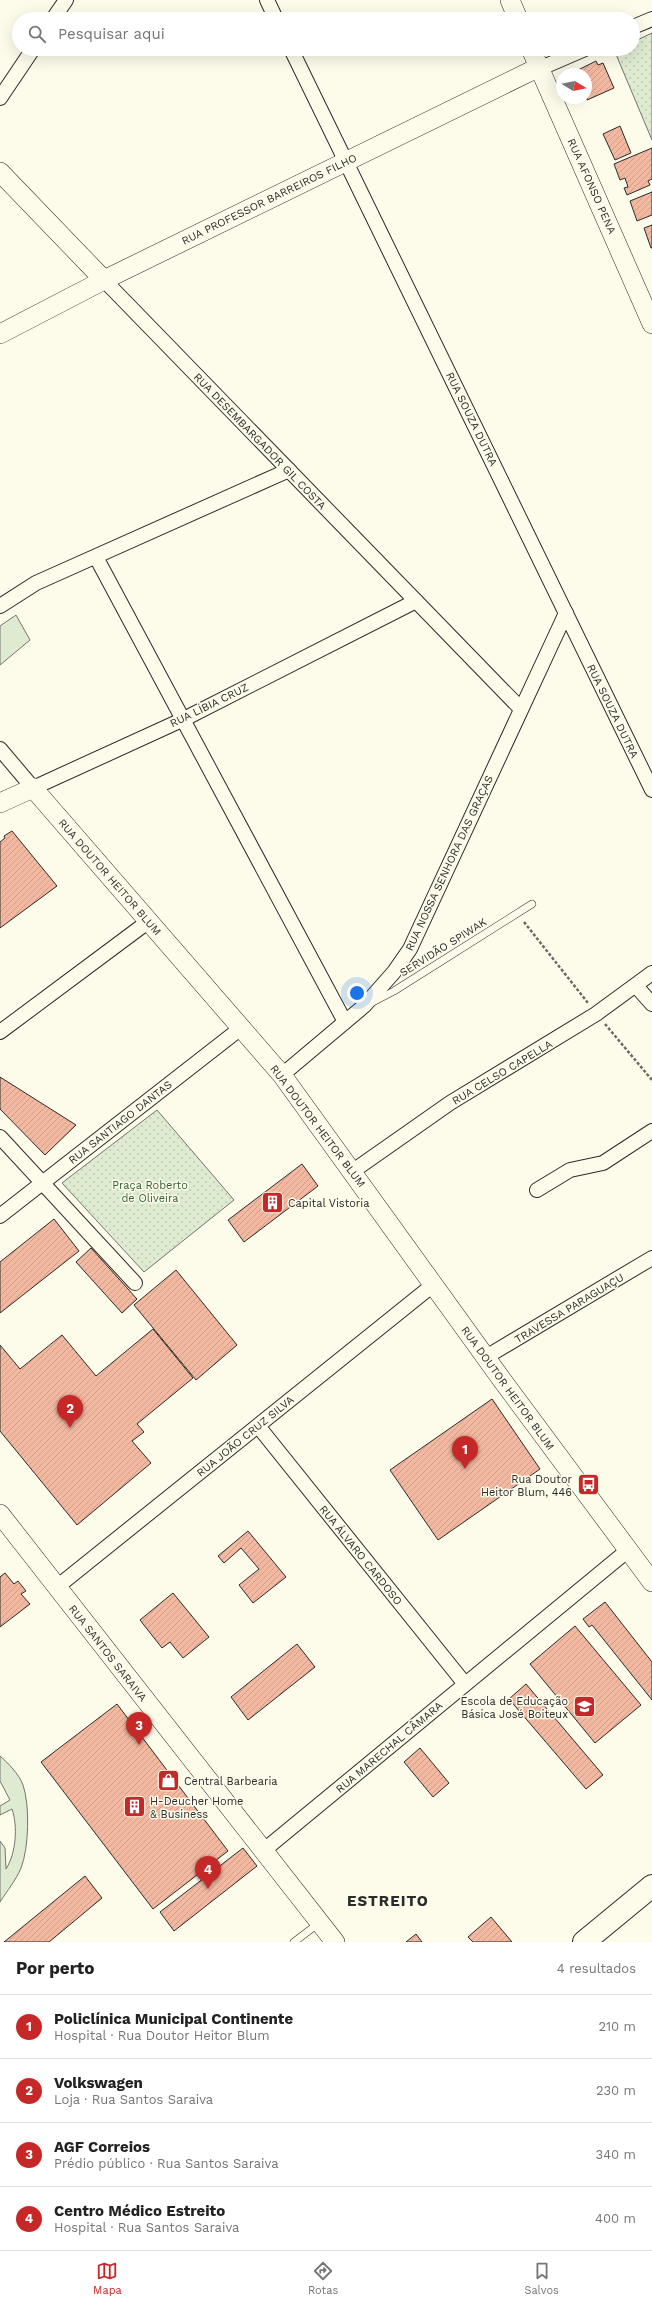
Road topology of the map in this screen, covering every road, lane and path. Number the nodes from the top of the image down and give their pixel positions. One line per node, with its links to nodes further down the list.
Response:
1 (66, 0): 4 (street)
2 (267, 0): 5 (street)
3 (510, 0): 6 (street)
4 (58, 12)
5 (273, 12)
6 (515, 12)
7 (652, 19): 8 (street)
8 (640, 24)
9 (28, 56): 14 (street)
10 (294, 56): 15 (street, RUA SOUZA DUTRA)
11 (535, 56): 13 (street, RUA AFONSO PENA)
12 (569, 56): 13 (street)
13 (541, 68): 15 (street, RUA PROFESSOR BARREIROS FILHO); 18 (street, RUA AFONSO PENA)
14 (0, 98)
15 (347, 161): 17 (street, RUA PROFESSOR BARREIROS FILHO); 24 (street, RUA SOUZA DUTRA)
16 (0, 172): 17 (street, RUA DESEMBARGADOR GIL COSTA)
17 (104, 280): 19 (street, RUA PROFESSOR BARREIROS FILHO); 20 (street, RUA DESEMBARGADOR GIL COSTA)
18 (652, 324)
19 (0, 334)
20 (289, 470): 21 (street); 22 (street, RUA DESEMBARGADOR GIL COSTA)
21 (96, 557): 23 (street); 26 (street)
22 (416, 601): 25 (street, RUA DESEMBARGADOR GIL COSTA); 26 (street, RUA LÍBIA CRUZ)
23 (0, 606)
24 (566, 614): 25 (street, RUA NOSSA SENHORA DAS GRAÇAS); 28 (street, RUA SOUZA DUTRA)
25 (521, 709): 38 (street, RUA NOSSA SENHORA DAS GRAÇAS)
26 (184, 719): 29 (street, RUA LÍBIA CRUZ); 40 (street)
27 (0, 749): 29 (street, RUA DOUTOR HEITOR BLUM)
28 (650, 782)
29 (33, 788): 30 (street, RUA LÍBIA CRUZ); 33 (street, RUA DOUTOR HEITOR BLUM)
30 (0, 804)
31 (532, 904): 32 (lane, SERVIDÃO SPIWAK)
32 (518, 913): 36 (path); 38 (lane, SERVIDÃO SPIWAK)
33 (149, 921): 41 (street, RUA DOUTOR HEITOR BLUM); 42 (street)
34 (652, 973): 35 (street, RUA CELSO CAPELLA)
35 (636, 986): 37 (street); 39 (street, RUA CELSO CAPELLA)
36 (584, 998)
37 (652, 1004)
38 (364, 1006): 40 (street, RUA NOSSA SENHORA DAS GRAÇAS)
39 (596, 1014): 44 (path); 47 (street, RUA CELSO CAPELLA)
40 (345, 1022): 43 (street, RUA NOSSA SENHORA DAS GRAÇAS)
41 (241, 1028): 43 (street, RUA DOUTOR HEITOR BLUM); 48 (street, RUA SANTIAGO DANTAS)
42 (0, 1032)
43 (282, 1076): 47 (street, RUA DOUTOR HEITOR BLUM)
44 (652, 1080)
45 (652, 1131): 49 (street)
46 (0, 1137): 48 (street)
47 (353, 1171): 53 (street, RUA DOUTOR HEITOR BLUM)
48 (42, 1183): 50 (street, RUA SANTIAGO DANTAS); 52 (street)
49 (538, 1190)
50 (0, 1216)
51 (650, 1264): 54 (street, TRAVESSA PARAGUAÇU)
52 (135, 1283)
53 (433, 1285): 54 (street, RUA DOUTOR HEITOR BLUM); 55 (street, RUA JOÃO CRUZ SILVA)
54 (486, 1357): 57 (street, RUA DOUTOR HEITOR BLUM)
55 (258, 1426): 59 (street, RUA JOÃO CRUZ SILVA); 60 (street, RUA ÁLVARO CARDOSO)
56 (0, 1514): 59 (street, RUA SANTOS SARAIVA)
57 (627, 1551): 58 (street, RUA DOUTOR HEITOR BLUM); 60 (street, RUA MARECHAL CÂMARA)
58 (652, 1582)
59 (57, 1587): 61 (street, RUA SANTOS SARAIVA)
60 (465, 1684): 61 (street, RUA MARECHAL CÂMARA)
61 (263, 1851): 63 (street, RUA SANTOS SARAIVA)
62 (652, 1886): 66 (main road)
63 (319, 1922): 64 (lane); 65 (street, RUA SANTOS SARAIVA)
64 (294, 1942)
65 (335, 1942)
66 (584, 1942)

